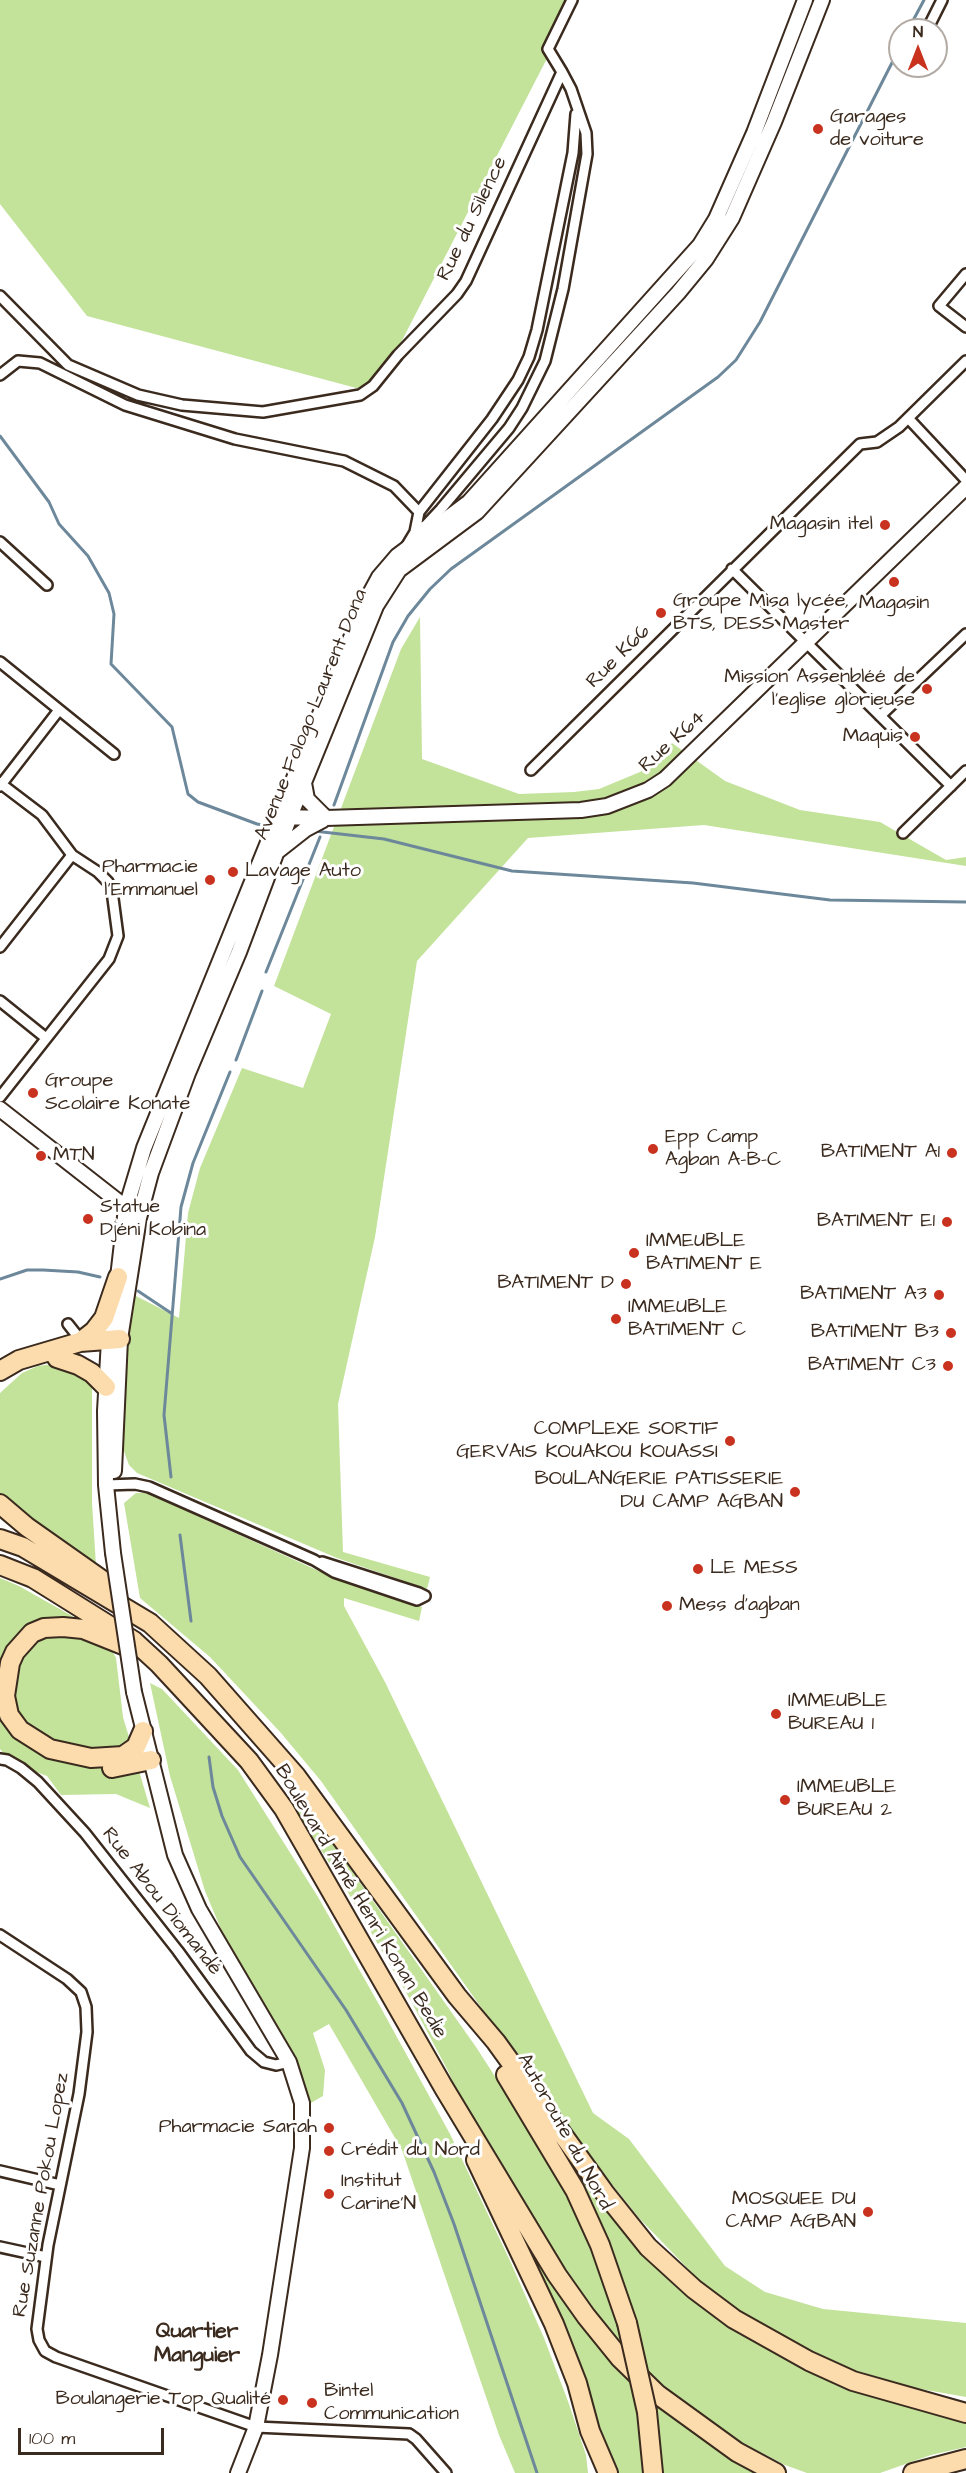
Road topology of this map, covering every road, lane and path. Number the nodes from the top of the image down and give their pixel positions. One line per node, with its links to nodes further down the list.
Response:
1 (572, 0): 6 (street)
2 (805, 0): 19 (main road, Avenue Fologo Laurent Dona)
3 (822, 0): 19 (main road, Avenue Fologo Laurent Dona)
4 (942, 0): 5 (street)
5 (933, 18)
6 (562, 72): 7 (street); 9 (street, Rue du Silence)
7 (577, 108): 16 (street); 17 (street)
8 (966, 274): 10 (street)
9 (0, 296)
10 (966, 327)
11 (966, 361): 13 (street, Rue K66)
12 (0, 375): 16 (street)
13 (908, 418): 14 (street); 20 (street, Rue K66)
14 (966, 480)
15 (966, 487): 23 (main road, Rue K64)
16 (419, 512): 17 (street)
17 (415, 532): 19 (street)
18 (0, 542): 21 (street)
19 (410, 553): 30 (main road, Avenue Fologo Laurent Dona); 33 (main road, Avenue Fologo Laurent Dona)
20 (732, 569): 23 (street); 28 (street, Rue K66)
21 (47, 585)
22 (966, 634): 26 (street)
23 (806, 642): 26 (street); 34 (main road, Rue K64)
24 (0, 662): 25 (street)
25 (59, 710): 27 (street); 31 (street)
26 (880, 716): 32 (street)
27 (114, 754)
28 (531, 770)
29 (966, 771): 32 (street)
30 (304, 783): 33 (main road, Avenue Fologo Laurent Dona); 34 (main road)
31 (1, 785): 37 (street)
32 (951, 786): 35 (street)
33 (284, 818): 34 (main road, Rue K64); 36 (main road, Avenue Fologo Laurent Dona); 43 (main road, Avenue Fologo Laurent Dona)
34 (326, 818): 36 (main road)
35 (903, 833)
36 (276, 853): 44 (main road, Avenue Fologo Laurent Dona)
37 (72, 855): 38 (street); 40 (street)
38 (0, 946)
39 (0, 1001): 40 (street)
40 (46, 1038): 41 (street)
41 (0, 1097)
42 (0, 1109): 43 (main road)
43 (126, 1208): 44 (main road); 45 (main road, Avenue Fologo Laurent Dona)
44 (139, 1218): 48 (main road, Avenue Fologo Laurent Dona)
45 (118, 1277): 47 (highway); 48 (main road, Avenue Fologo Laurent Dona)
46 (68, 1324): 47 (street)
47 (80, 1342): 48 (highway); 50 (highway)
48 (114, 1345): 49 (highway); 52 (main road, Avenue Fologo Laurent Dona); 53 (main road, Avenue Fologo Laurent Dona)
49 (57, 1358): 51 (highway); 52 (highway)
50 (0, 1371)
51 (0, 1382)
52 (106, 1388): 53 (main road, Avenue Fologo Laurent Dona)
53 (110, 1485): 56 (street); 61 (main road, Avenue Fologo Laurent Dona, bridge)
54 (0, 1504): 58 (highway)
55 (0, 1539): 58 (highway)
56 (314, 1560): 56 (street)
57 (0, 1565): 59 (highway)
58 (150, 1623): 66 (highway, Boulevard Aimé Henri Konan Bedie)
59 (159, 1664): 63 (highway); 68 (highway, Boulevard Aimé Henri Konan Bedie)
60 (0, 1711): 63 (highway)
61 (143, 1731): 63 (highway); 64 (main road, Avenue Fologo Laurent Dona)
62 (0, 1759): 67 (street, Rue Abou Diomandé)
63 (124, 1761): 64 (highway)
64 (151, 1761): 67 (main road, Avenue Fologo Laurent Dona)
65 (0, 1935): 70 (street, Rue Suzanne Pokou Lopez)
66 (457, 1996): 73 (highway); 81 (highway, Autoroute du Nord, bridge)
67 (289, 2062): 74 (main road, Avenue Fologo Laurent Dona)
68 (444, 2088): 75 (highway); 82 (highway)
69 (0, 2171): 70 (street)
70 (60, 2185): 72 (street, Rue Suzanne Pokou Lopez)
71 (0, 2247): 72 (street)
72 (46, 2257): 74 (street, Rue Suzanne Pokou Lopez)
73 (966, 2413)
74 (256, 2427): 77 (main road, Avenue Fologo Laurent Dona); 78 (street, Rue Suzanne Pokou Lopez)
75 (590, 2431): 79 (highway); 80 (highway)
76 (966, 2459): 83 (highway)
77 (238, 2473)
78 (446, 2473)
79 (596, 2473)
80 (608, 2473)
81 (652, 2473)
82 (777, 2473)
83 (913, 2473)

